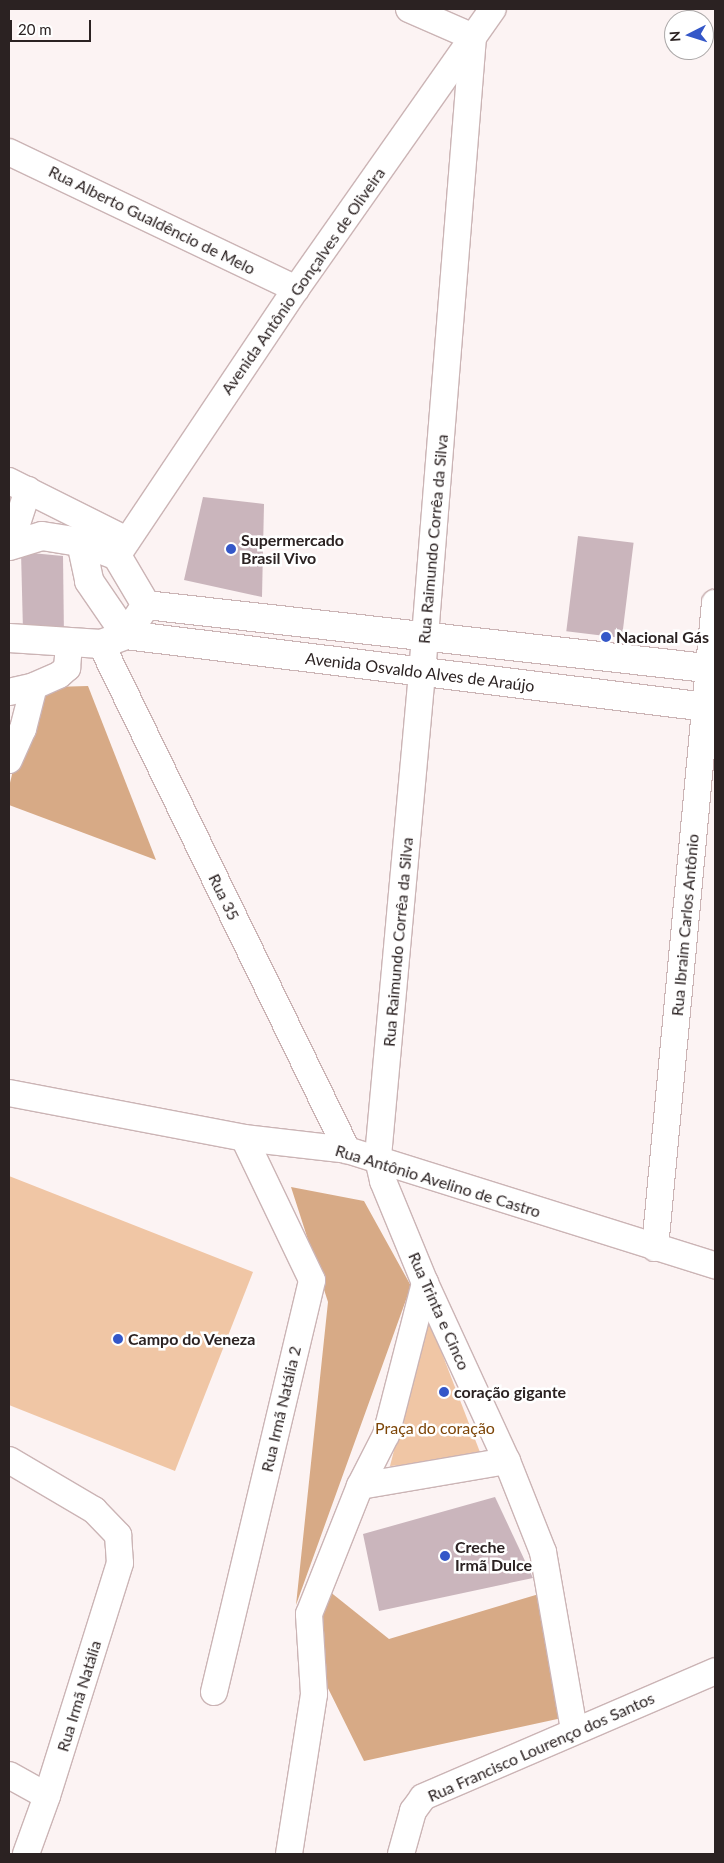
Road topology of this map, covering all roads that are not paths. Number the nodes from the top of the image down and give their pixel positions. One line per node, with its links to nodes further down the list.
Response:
1 (409, 9): 3 (street)
2 (493, 9): 3 (street, Avenida Antônio Gonçalves de Oliveira)
3 (473, 37): 5 (street, Avenida Antônio Gonçalves de Oliveira); 13 (street, Rua Raimundo Corrêa da Silva)
4 (9, 152): 5 (street, Rua Alberto Gualdêncio de Melo)
5 (296, 289): 9 (street, Avenida Antônio Gonçalves de Oliveira)
6 (18, 486): 8 (street); 9 (street)
7 (80, 542): 8 (street); 9 (street); 14 (street)
8 (9, 546)
9 (122, 548): 11 (street)
10 (715, 603): 16 (street, Rua Ibraim Carlos Antônio)
11 (146, 604): 13 (street); 14 (street)
12 (9, 638): 15 (street, Avenida Osvaldo Alves de Araújo)
13 (425, 638): 16 (street); 17 (street, Rua Raimundo Corrêa da Silva)
14 (114, 640): 15 (street, Avenida Osvaldo Alves de Araújo); 17 (street, Avenida Osvaldo Alves de Araújo); 24 (street, Rua 35)
15 (69, 644): 18 (street)
16 (712, 669): 20 (street, Rua Ibraim Carlos Antônio)
17 (422, 673): 20 (street, Avenida Osvaldo Alves de Araújo); 25 (street, Rua Raimundo Corrêa da Silva)
18 (34, 686): 19 (street); 21 (street)
19 (9, 692)
20 (710, 707): 26 (street, Rua Ibraim Carlos Antônio)
21 (9, 760)
22 (9, 1093): 23 (street, Rua Antônio Avelino de Castro)
23 (244, 1138): 24 (street, Rua Antônio Avelino de Castro); 33 (street, Rua Irmã Natália 2)
24 (347, 1150): 25 (street, Rua Antônio Avelino de Castro)
25 (378, 1159): 26 (street, Rua Antônio Avelino de Castro); 28 (street, Rua Trinta e Cinco)
26 (655, 1248): 27 (street, Rua Antônio Avelino de Castro)
27 (715, 1265)
28 (425, 1283): 30 (street, Rua Trinta e Cinco); 31 (street)
29 (9, 1460): 36 (street, Rua Irmã Natália)
30 (507, 1461): 31 (street); 34 (street, Rua Trinta e Cinco)
31 (360, 1486): 38 (street)
32 (715, 1672): 34 (street, Rua Francisco Lourenço dos Santos)
33 (214, 1692)
34 (574, 1730): 39 (street, Rua Francisco Lourenço dos Santos)
35 (9, 1775): 36 (street)
36 (48, 1796): 37 (street, Rua Irmã Natália)
37 (26, 1854)
38 (289, 1854)
39 (401, 1854)

